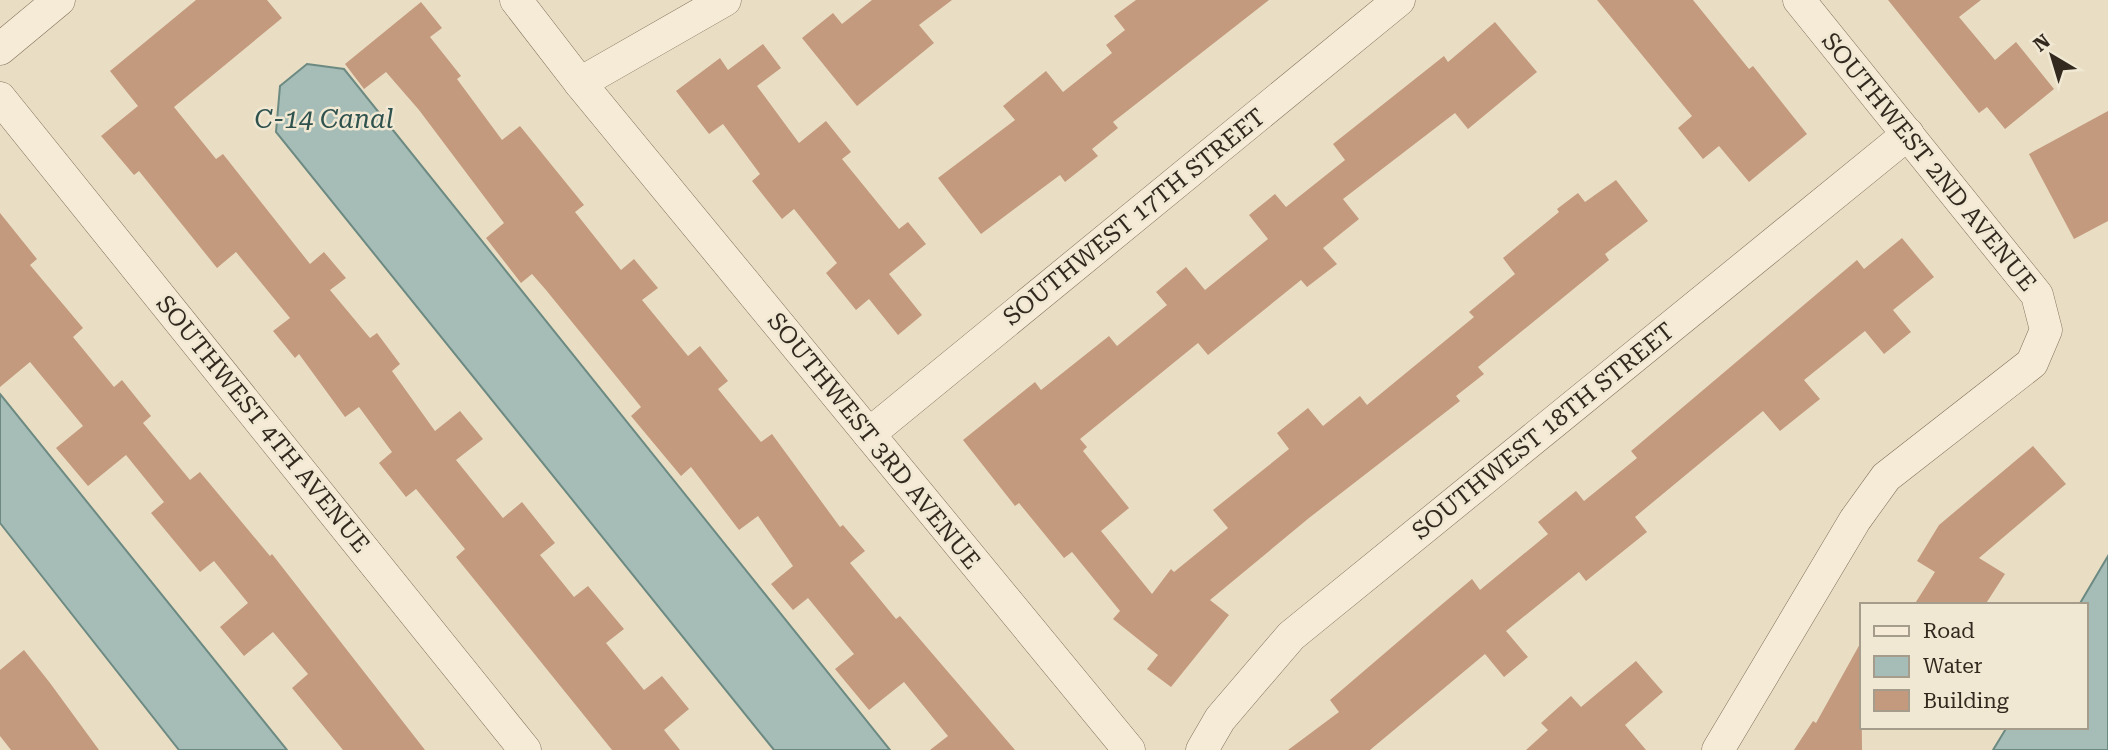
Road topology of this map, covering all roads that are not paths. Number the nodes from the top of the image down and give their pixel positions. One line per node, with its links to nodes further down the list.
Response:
1 (59, 0): 6 (street)
2 (516, 0): 7 (street, SOUTHWEST 3RD AVENUE)
3 (725, 0): 7 (street)
4 (1399, 0): 10 (street, SOUTHWEST 17TH STREET)
5 (1799, 0): 9 (street, SOUTHWEST 2ND AVENUE)
6 (0, 49)
7 (580, 83): 10 (street, SOUTHWEST 3RD AVENUE)
8 (0, 98): 11 (street, SOUTHWEST 4TH AVENUE)
9 (1908, 134): 13 (street, SOUTHWEST 18TH STREET); 14 (street, SOUTHWEST 2ND AVENUE)
10 (869, 434): 12 (street, SOUTHWEST 3RD AVENUE)
11 (525, 750)
12 (1129, 750)
13 (1202, 750)
14 (1718, 750)

